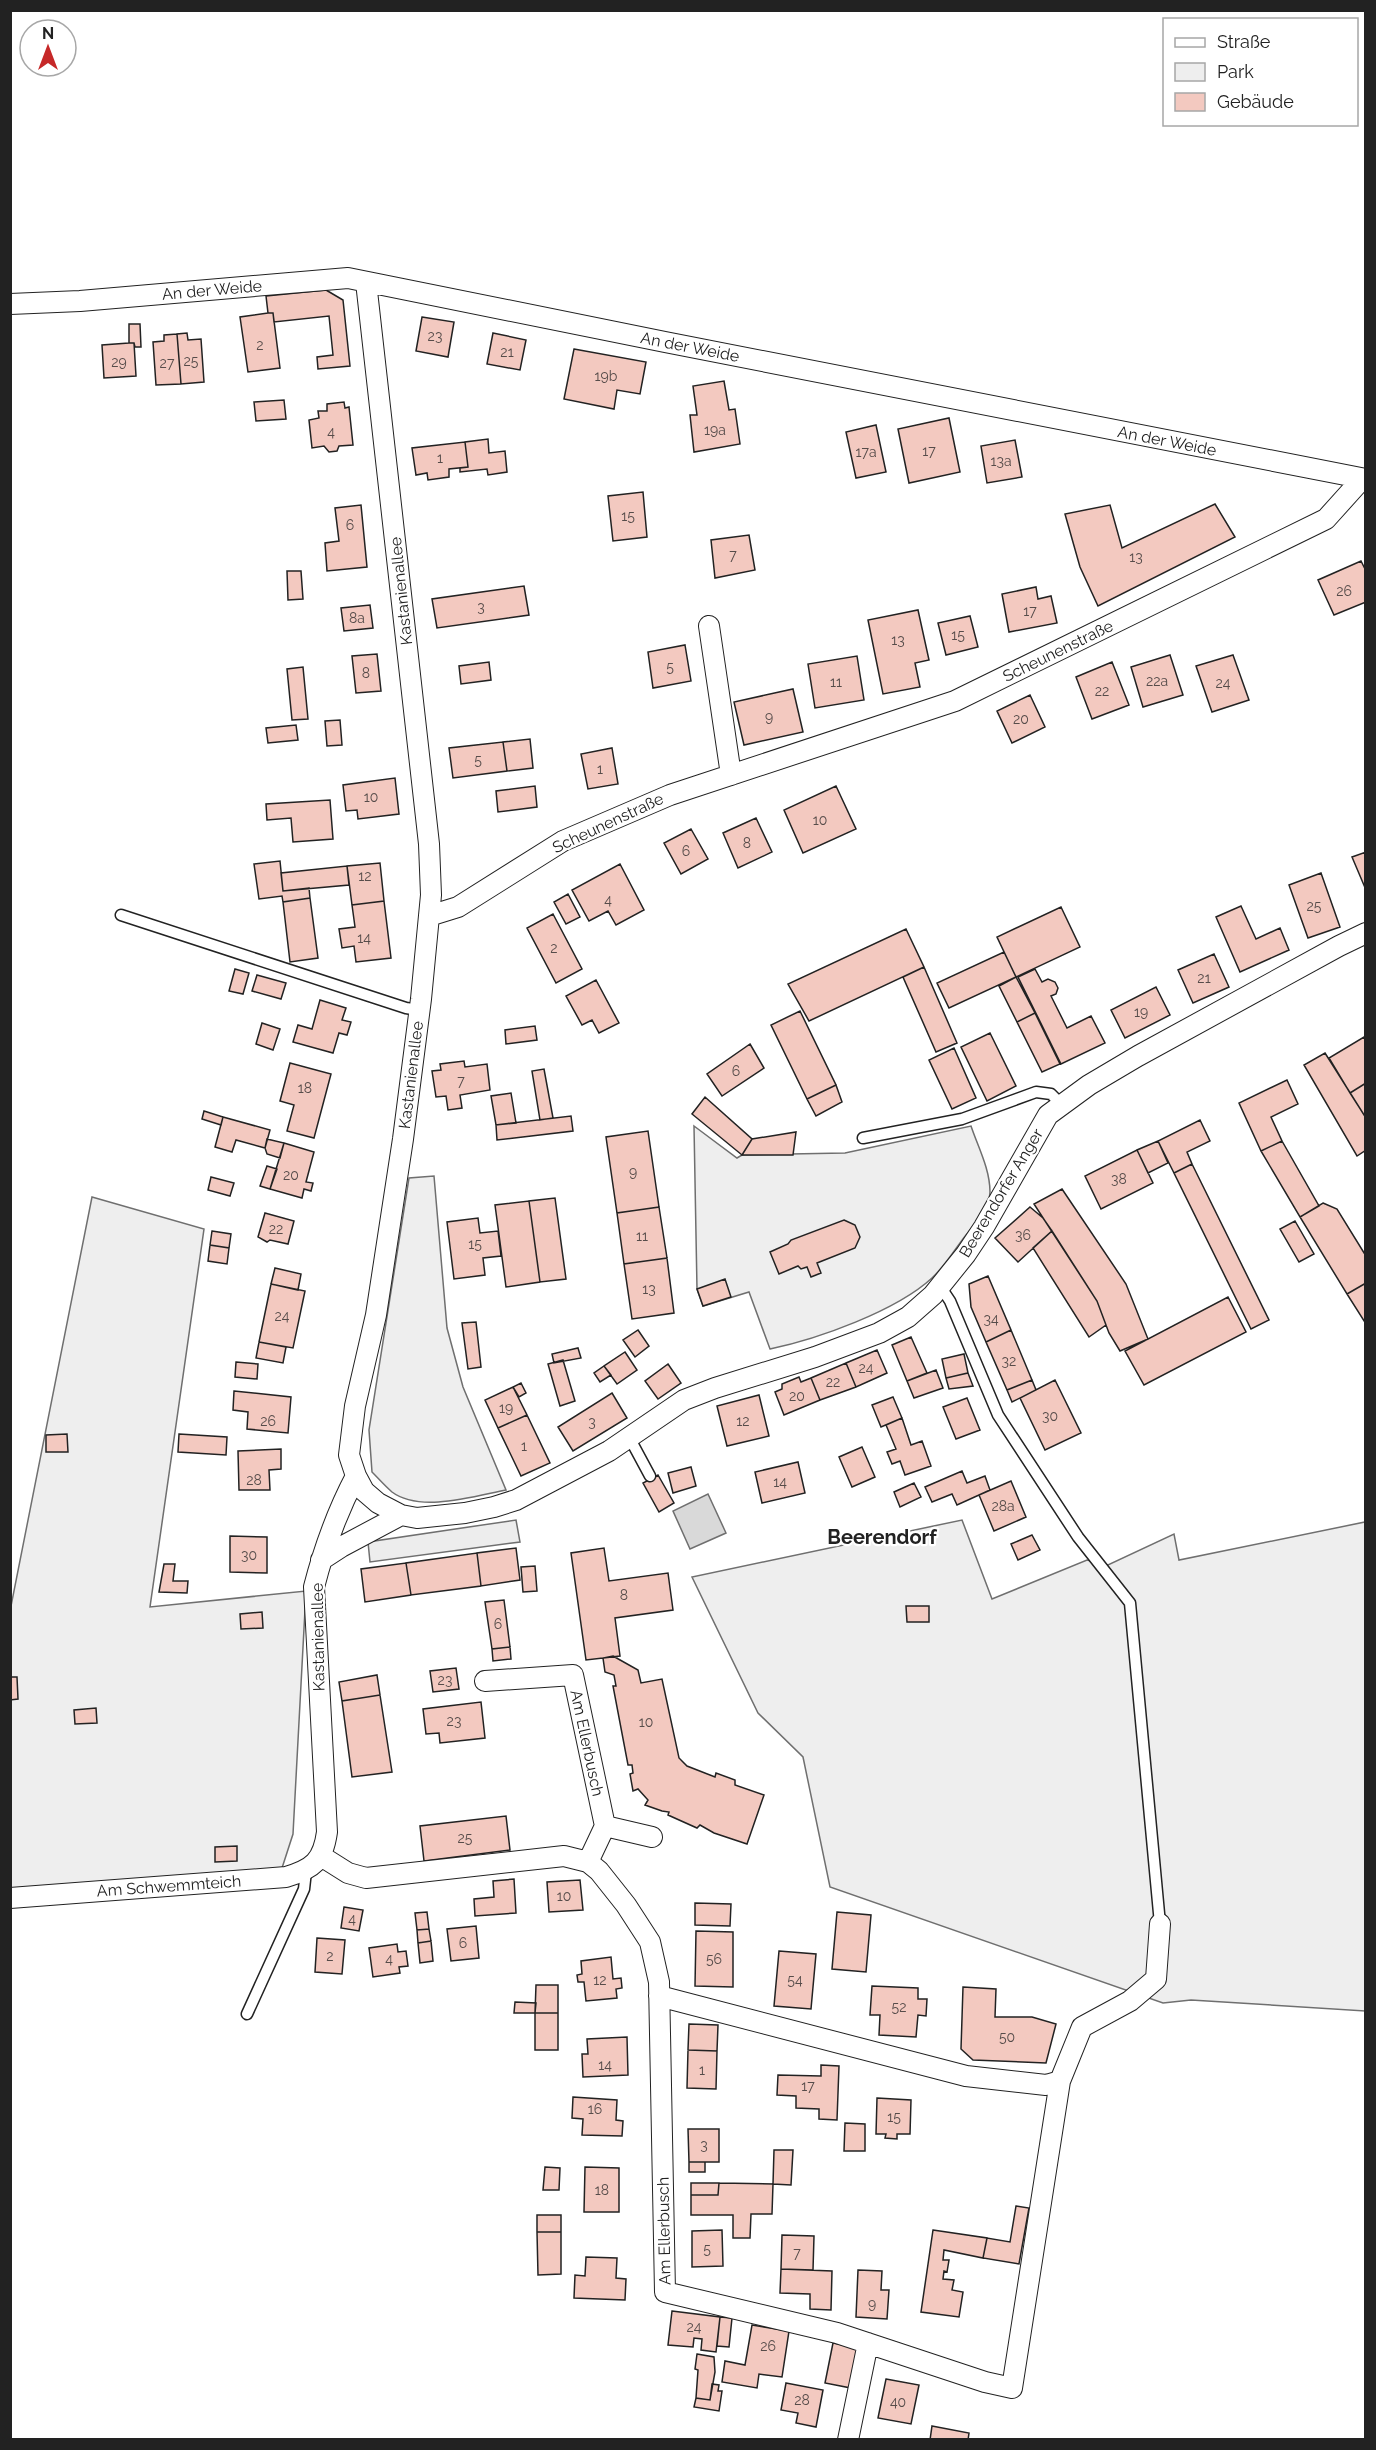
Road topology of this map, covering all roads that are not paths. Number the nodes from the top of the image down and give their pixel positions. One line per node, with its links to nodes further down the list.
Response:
1 (366, 282): 2 (street, An der Weide); 3 (street, An der Weide); 7 (street, Kastanienallee)
2 (10, 304)
3 (1364, 479): 5 (street, Scheunenstraße)
4 (709, 626): 5 (street)
5 (730, 775): 7 (street, Scheunenstraße)
6 (121, 915): 9 (lane)
7 (429, 916): 9 (street, Kastanienallee)
8 (1365, 933): 10 (street, Beerendorfer Anger)
9 (419, 1010): 14 (street, Kastanienallee)
10 (1062, 1105): 11 (lane); 12 (street, Beerendorfer Anger)
11 (863, 1138)
12 (940, 1286): 13 (street, Beerendorfer Anger); 25 (lane)
13 (629, 1437): 15 (lane); 16 (street, Beerendorfer Anger)
14 (356, 1476): 16 (street, Beerendorfer Anger); 17 (street, Kastanienallee)
15 (650, 1476)
16 (401, 1515): 17 (street, Beerendorfer Anger)
17 (321, 1560): 21 (street, Kastanienallee)
18 (486, 1682): 19 (street, Am Ellerbusch)
19 (605, 1826): 20 (street); 22 (street)
20 (652, 1837)
21 (321, 1856): 22 (street); 23 (street)
22 (588, 1862): 26 (street, Am Ellerbusch)
23 (306, 1871): 24 (street, Am Schwemmteich); 27 (lane)
24 (10, 1898)
25 (1160, 1924): 28 (street, Am Ellerbusch)
26 (659, 1996): 28 (street); 29 (street, Am Ellerbusch)
27 (247, 2014)
28 (1060, 2081): 29 (street, Am Ellerbusch)
29 (868, 2343): 30 (street)
30 (848, 2439)

